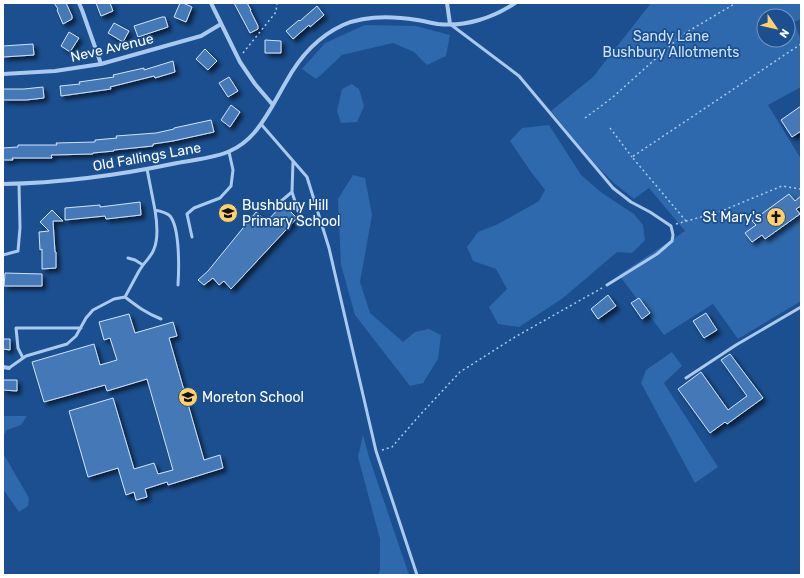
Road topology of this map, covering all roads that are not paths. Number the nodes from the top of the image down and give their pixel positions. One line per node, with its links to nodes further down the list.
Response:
1 (79, 3): 7 (street)
2 (211, 3): 5 (street)
3 (447, 3): 6 (street)
4 (515, 3): 6 (street, Old Fallings Lane)
5 (221, 24): 7 (street, Neve Avenue); 9 (street)
6 (450, 24): 9 (street, Old Fallings Lane); 25 (lane)
7 (101, 64): 8 (street, Neve Avenue)
8 (3, 74)
9 (273, 105): 10 (street, Old Fallings Lane)
10 (261, 124): 11 (street, Old Fallings Lane); 12 (lane)
11 (229, 152): 13 (street, Old Fallings Lane); 20 (lane)
12 (293, 161): 16 (lane); 34 (lane)
13 (147, 169): 15 (street, Old Fallings Lane); 18 (lane)
14 (3, 184): 15 (street, Old Fallings Lane)
15 (19, 184): 21 (lane)
16 (292, 192): 17 (lane); 19 (lane)
17 (274, 207)
18 (155, 210): 23 (lane); 24 (lane)
19 (298, 211)
20 (192, 237)
21 (3, 255)
22 (128, 258): 23 (lane)
23 (143, 265): 26 (lane)
24 (178, 285)
25 (607, 285)
26 (125, 297): 28 (lane); 29 (lane)
27 (801, 308): 33 (lane)
28 (161, 319)
29 (81, 328): 30 (lane); 30 (lane)
30 (23, 358): 32 (lane)
31 (3, 367): 32 (street)
32 (9, 368)
33 (686, 378)
34 (416, 575)

